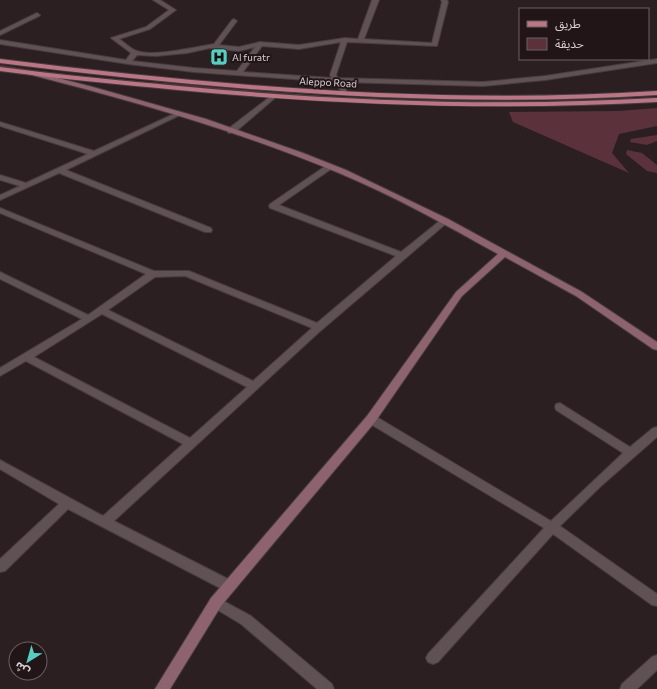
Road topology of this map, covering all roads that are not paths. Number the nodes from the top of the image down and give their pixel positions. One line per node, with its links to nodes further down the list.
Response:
1 (156, 0): 12 (street)
2 (375, 0): 8 (street)
3 (444, 0): 8 (street)
4 (37, 15): 6 (street)
5 (234, 21): 11 (street)
6 (0, 33)
7 (344, 40): 8 (street); 10 (street); 19 (street)
8 (360, 41)
9 (0, 42): 15 (street)
10 (260, 44): 11 (street); 18 (street)
11 (208, 46): 12 (street)
12 (135, 53): 15 (street)
13 (0, 61): 21 (main road, Aleppo Road)
14 (657, 61): 19 (street)
15 (128, 62): 18 (street)
16 (0, 69): 17 (main road, Aleppo Road)
17 (24, 72): 22 (main road, Aleppo Road); 24 (main road)
18 (239, 73): 19 (street)
19 (336, 80): 21 (street)
20 (657, 92): 21 (main road, Aleppo Road)
21 (345, 93)
22 (273, 97): 23 (main road, Aleppo Road); 26 (street)
23 (657, 100)
24 (178, 114): 26 (main road); 27 (street)
25 (0, 124): 27 (street)
26 (231, 131): 28 (main road)
27 (94, 153): 29 (street)
28 (330, 167): 34 (main road); 37 (street)
29 (59, 170): 31 (street); 35 (street)
30 (0, 177): 31 (street)
31 (26, 185): 32 (street)
32 (0, 198)
33 (0, 210): 38 (street)
34 (445, 221): 36 (main road); 37 (street)
35 (208, 230)
36 (504, 253): 43 (main road); 48 (main road)
37 (401, 255): 42 (street)
38 (153, 274): 40 (street); 42 (street)
39 (0, 275): 41 (street)
40 (101, 310): 41 (street); 46 (street)
41 (88, 319): 44 (street)
42 (318, 328): 46 (street)
43 (657, 347)
44 (26, 357): 45 (street); 50 (street)
45 (0, 372)
46 (254, 386): 50 (street)
47 (560, 407): 51 (street)
48 (371, 419): 55 (street); 57 (main road)
49 (657, 431): 51 (street)
50 (192, 444): 54 (street)
51 (630, 452): 55 (street)
52 (0, 464): 53 (street)
53 (67, 503): 54 (street); 56 (street)
54 (105, 522): 57 (street)
55 (552, 527): 58 (street); 60 (street)
56 (0, 567)
57 (229, 586): 59 (main road)
58 (657, 601)
59 (216, 602): 62 (main road); 63 (street)
60 (432, 658)
61 (657, 660): 64 (street)
62 (162, 689)
63 (327, 689)
64 (627, 689)

